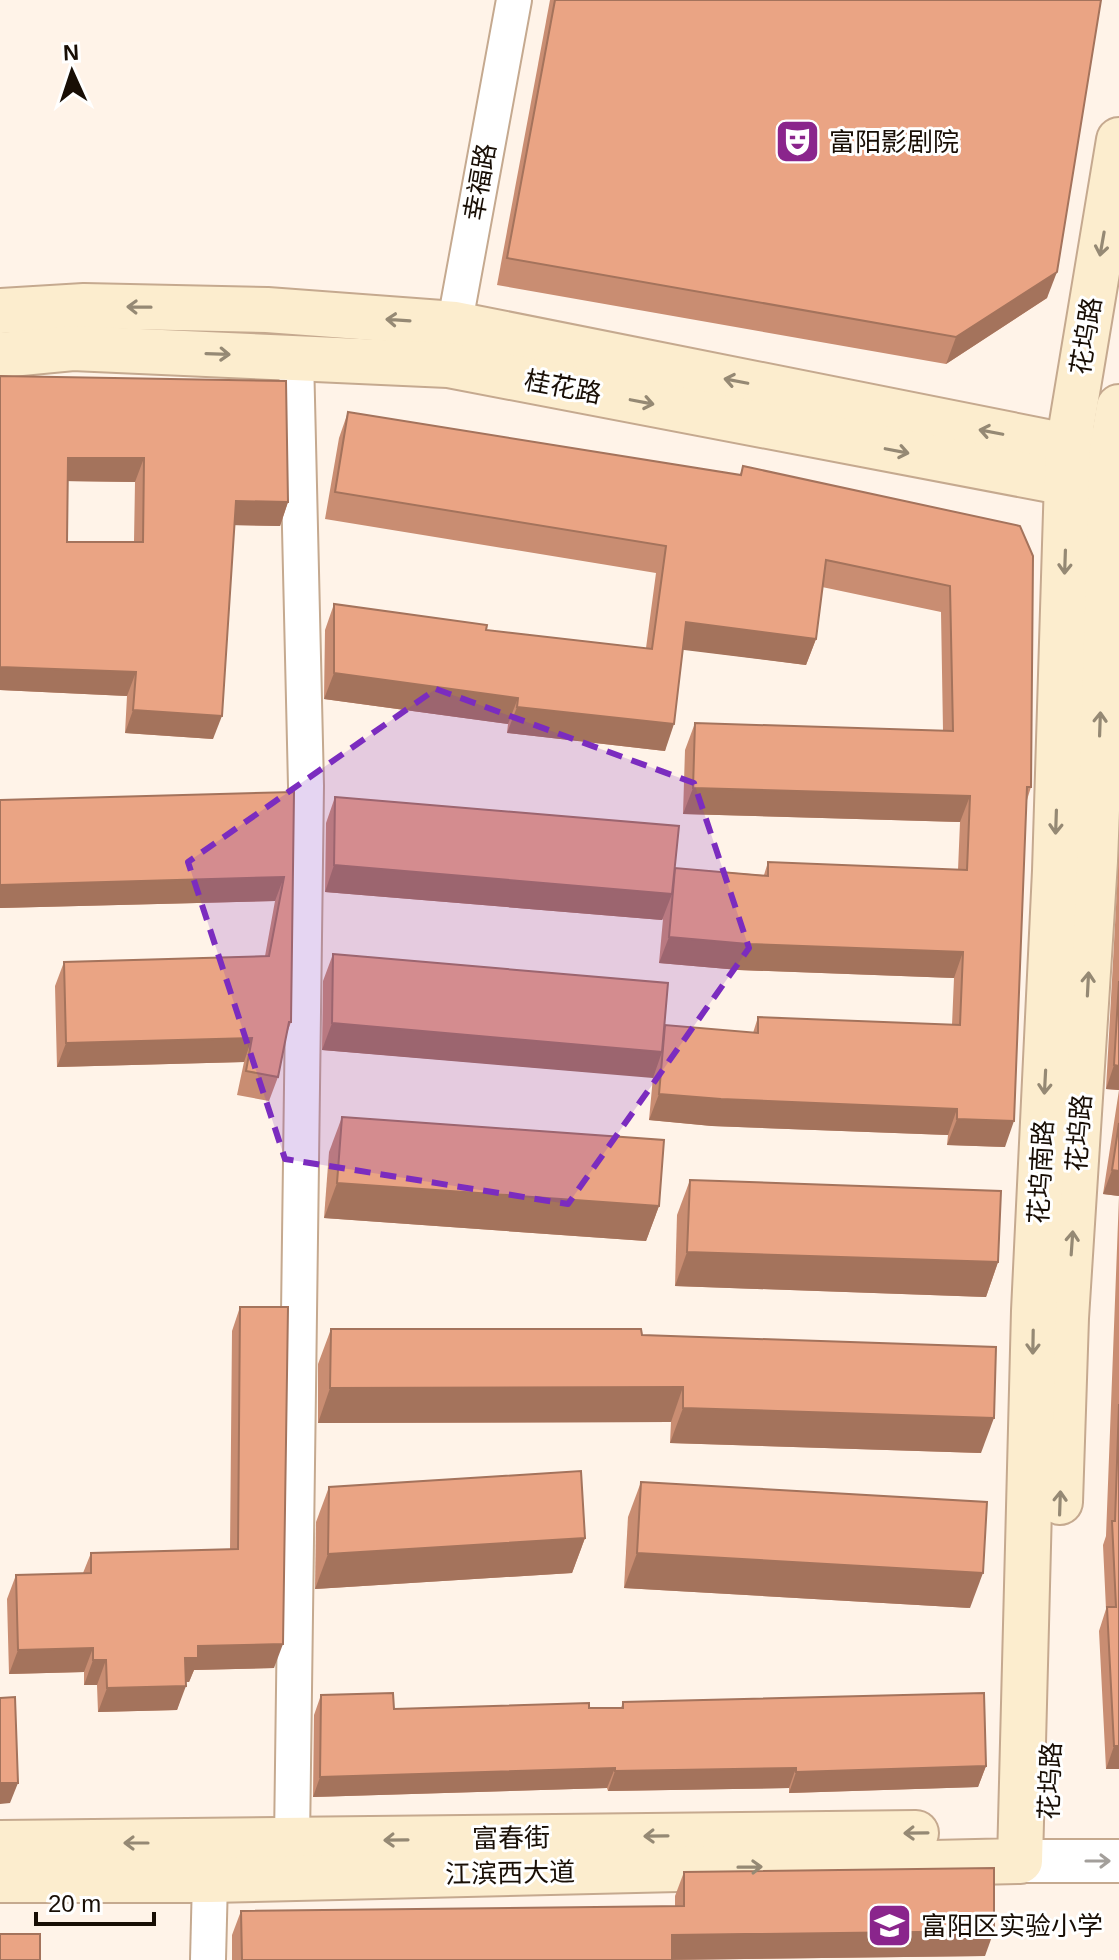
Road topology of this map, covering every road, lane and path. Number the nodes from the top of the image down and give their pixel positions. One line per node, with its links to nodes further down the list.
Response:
1 (514, 0): 4 (street, 幸福路)
2 (1119, 140): 8 (main road, 花坞路, one-way to 8)
3 (0, 311): 4 (main road, one-way to 3)
4 (451, 344): 6 (main road, 桂花路); 8 (main road, 桂花路)
5 (0, 355): 6 (main road, 桂花路, one-way to 6)
6 (296, 357): 11 (street)
7 (1119, 407): 9 (main road, 花坞路)
8 (1067, 466): 9 (main road, 桂花路); 13 (main road, 花坞南路, one-way to 13)
9 (1115, 473): 13 (main road, 花坞路, one-way to 9)
10 (1119, 1833): 13 (street)
11 (292, 1841): 12 (main road, 富春街, one-way to 12); 13 (main road, 富春街, one-way to 11)
12 (0, 1843)
13 (1034, 1846): 14 (street, one-way to 14); 16 (main road, 江滨西大道, one-way to 13)
14 (1119, 1861)
15 (0, 1880): 16 (main road, 江滨西大道)
16 (210, 1880): 17 (street)
17 (208, 1960)

